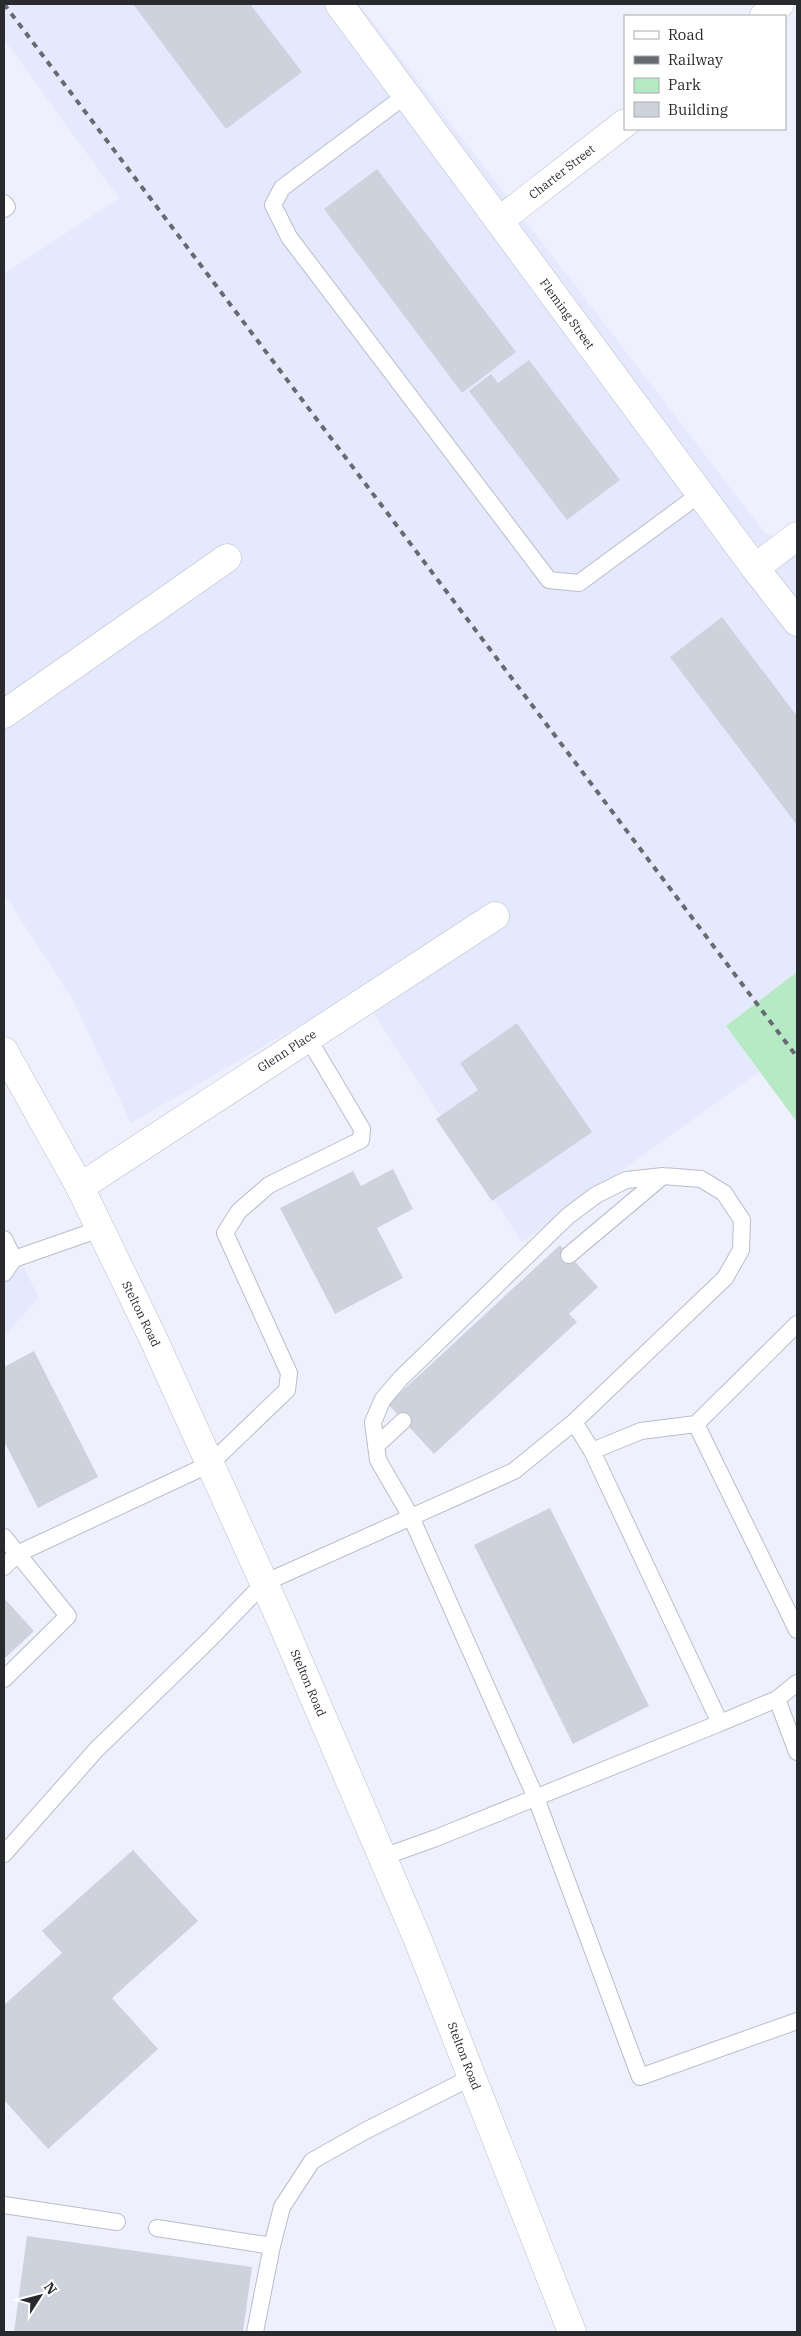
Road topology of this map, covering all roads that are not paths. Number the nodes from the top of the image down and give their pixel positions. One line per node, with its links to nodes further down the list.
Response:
1 (339, 4): 4 (street, Fleming Street)
2 (780, 4): 3 (street)
3 (765, 15)
4 (406, 95): 8 (street, Fleming Street); 9 (lane)
5 (624, 125): 8 (street, Charter Street)
6 (4, 203): 7 (lane)
7 (4, 209)
8 (499, 220): 9 (street, Fleming Street)
9 (700, 494): 12 (street, Fleming Street)
10 (797, 536): 12 (street)
11 (227, 558): 14 (street)
12 (755, 568): 13 (street, Fleming Street)
13 (797, 622)
14 (4, 714)
15 (495, 916): 16 (street, Glenn Place)
16 (308, 1038): 19 (street, Glenn Place); 31 (lane)
17 (4, 1052): 19 (street, Stelton Road)
18 (663, 1176): 22 (lane); 27 (lane); 29 (lane)
19 (80, 1187): 20 (street, Stelton Road)
20 (100, 1229): 23 (lane); 31 (street, Stelton Road)
21 (4, 1239): 23 (lane)
22 (569, 1255)
23 (14, 1259): 24 (lane)
24 (4, 1273)
25 (797, 1324): 28 (lane)
26 (403, 1421): 29 (lane)
27 (574, 1422): 30 (lane); 32 (lane)
28 (696, 1424): 30 (lane); 37 (lane)
29 (376, 1446): 32 (lane)
30 (592, 1451): 41 (lane)
31 (210, 1464): 34 (lane); 36 (street, Stelton Road)
32 (411, 1517): 36 (lane); 43 (lane)
33 (4, 1537): 34 (lane)
34 (17, 1554): 35 (lane); 38 (lane)
35 (4, 1567)
36 (264, 1583): 44 (lane); 45 (street, Stelton Road)
37 (797, 1630)
38 (4, 1680)
39 (797, 1683): 40 (lane)
40 (777, 1699): 41 (lane); 42 (lane)
41 (720, 1723): 43 (lane)
42 (797, 1752)
43 (536, 1798): 45 (lane); 46 (lane)
44 (4, 1854)
45 (383, 1857): 47 (street, Stelton Road)
46 (797, 2021)
47 (472, 2077): 51 (lane); 53 (street, Stelton Road)
48 (4, 2205): 49 (lane)
49 (117, 2222)
50 (157, 2228): 51 (lane)
51 (272, 2246): 52 (lane)
52 (255, 2332)
53 (572, 2332)

